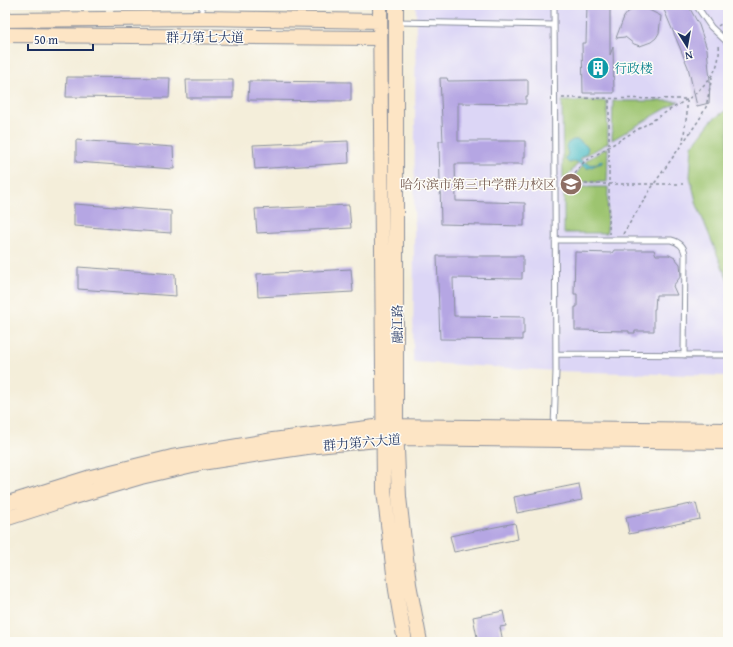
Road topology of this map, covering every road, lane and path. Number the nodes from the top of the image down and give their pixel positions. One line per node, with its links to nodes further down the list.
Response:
1 (380, 5): 8 (main road, 融江路)
2 (396, 5): 9 (main road, 融江路)
3 (554, 5): 10 (lane)
4 (696, 5): 11 (lane)
5 (202, 12): 7 (main road, 群力第七大道); 8 (main road, 群力第七大道)
6 (728, 19): 11 (path)
7 (5, 20)
8 (380, 20): 13 (main road, 融江路)
9 (396, 22): 10 (lane); 34 (main road, 融江路)
10 (554, 25): 16 (lane)
11 (718, 34): 14 (lane); 15 (path)
12 (5, 35): 13 (main road, 群力第七大道)
13 (380, 38): 34 (main road, 融江路)
14 (728, 43)
15 (712, 75): 18 (path); 19 (path)
16 (554, 98): 17 (path); 21 (lane)
17 (609, 99): 18 (path); 20 (path)
18 (687, 99): 19 (path); 20 (path)
19 (683, 142): 24 (path)
20 (610, 146): 22 (path); 23 (path)
21 (554, 184): 22 (path); 26 (lane)
22 (567, 184): 23 (path)
23 (609, 184): 24 (path); 27 (path)
24 (654, 184): 25 (path); 28 (path)
25 (683, 184)
26 (555, 240): 27 (lane); 29 (lane)
27 (610, 240): 28 (lane)
28 (620, 240): 30 (lane)
29 (556, 354): 30 (lane); 32 (lane)
30 (684, 355): 31 (lane)
31 (728, 355)
32 (554, 427): 33 (main road, 群力第六大道); 34 (main road, 群力第六大道)
33 (728, 430)
34 (390, 432): 35 (main road, 群力第六大道); 36 (main road, 群力第六大道); 37 (main road, 群力第六大道); 38 (main road, 融江路); 39 (main road, 融江路)
35 (728, 442)
36 (5, 504)
37 (5, 519)
38 (405, 642)
39 (420, 642)

